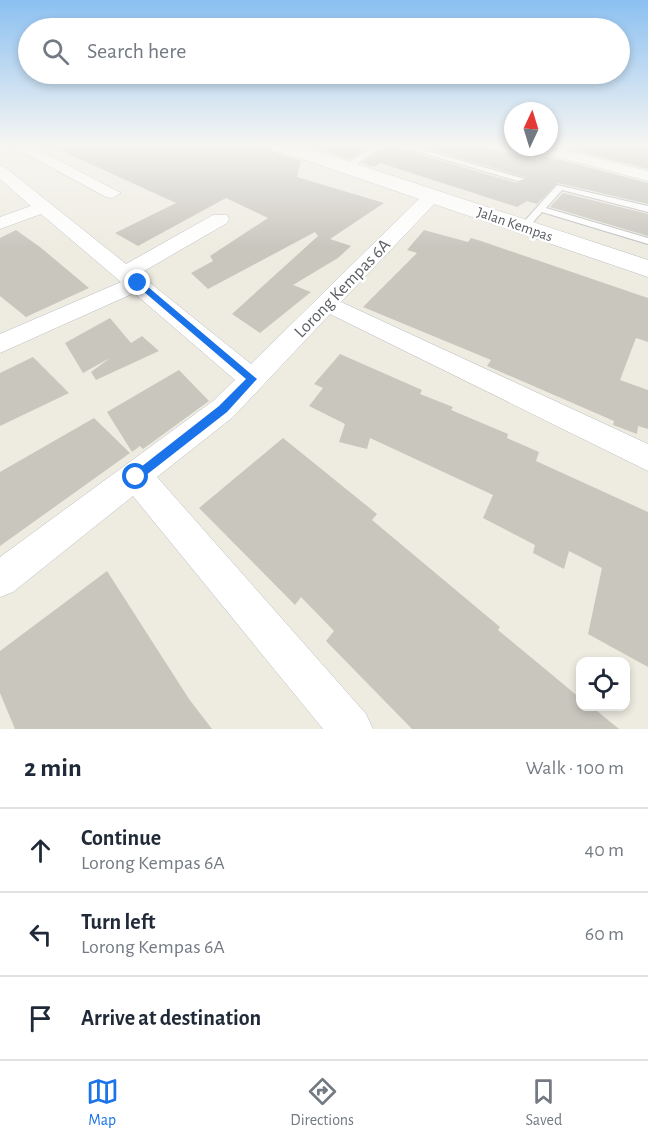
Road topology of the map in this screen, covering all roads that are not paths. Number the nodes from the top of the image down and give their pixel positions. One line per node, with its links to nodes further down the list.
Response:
1 (85, 179): 4 (street)
2 (382, 179): 5 (street, Jalan Kempas)
3 (7, 182): 6 (street)
4 (112, 192)
5 (432, 196): 11 (street, Jalan Kempas); 15 (street, Lorong Kempas 6A)
6 (45, 207): 10 (street); 14 (street)
7 (540, 209): 8 (lane); 11 (lane); 12 (lane)
8 (648, 209)
9 (220, 219): 14 (street)
10 (0, 223)
11 (524, 227): 13 (street, Jalan Kempas)
12 (648, 242)
13 (648, 269)
14 (132, 278): 16 (street); 17 (street)
15 (327, 303): 17 (street, Lorong Kempas 6A); 18 (street)
16 (0, 345)
17 (252, 379): 19 (street, Lorong Kempas 6A)
18 (648, 458)
19 (136, 477): 20 (street, Lorong Kempas 6A); 21 (street)
20 (0, 579)
21 (351, 729)

